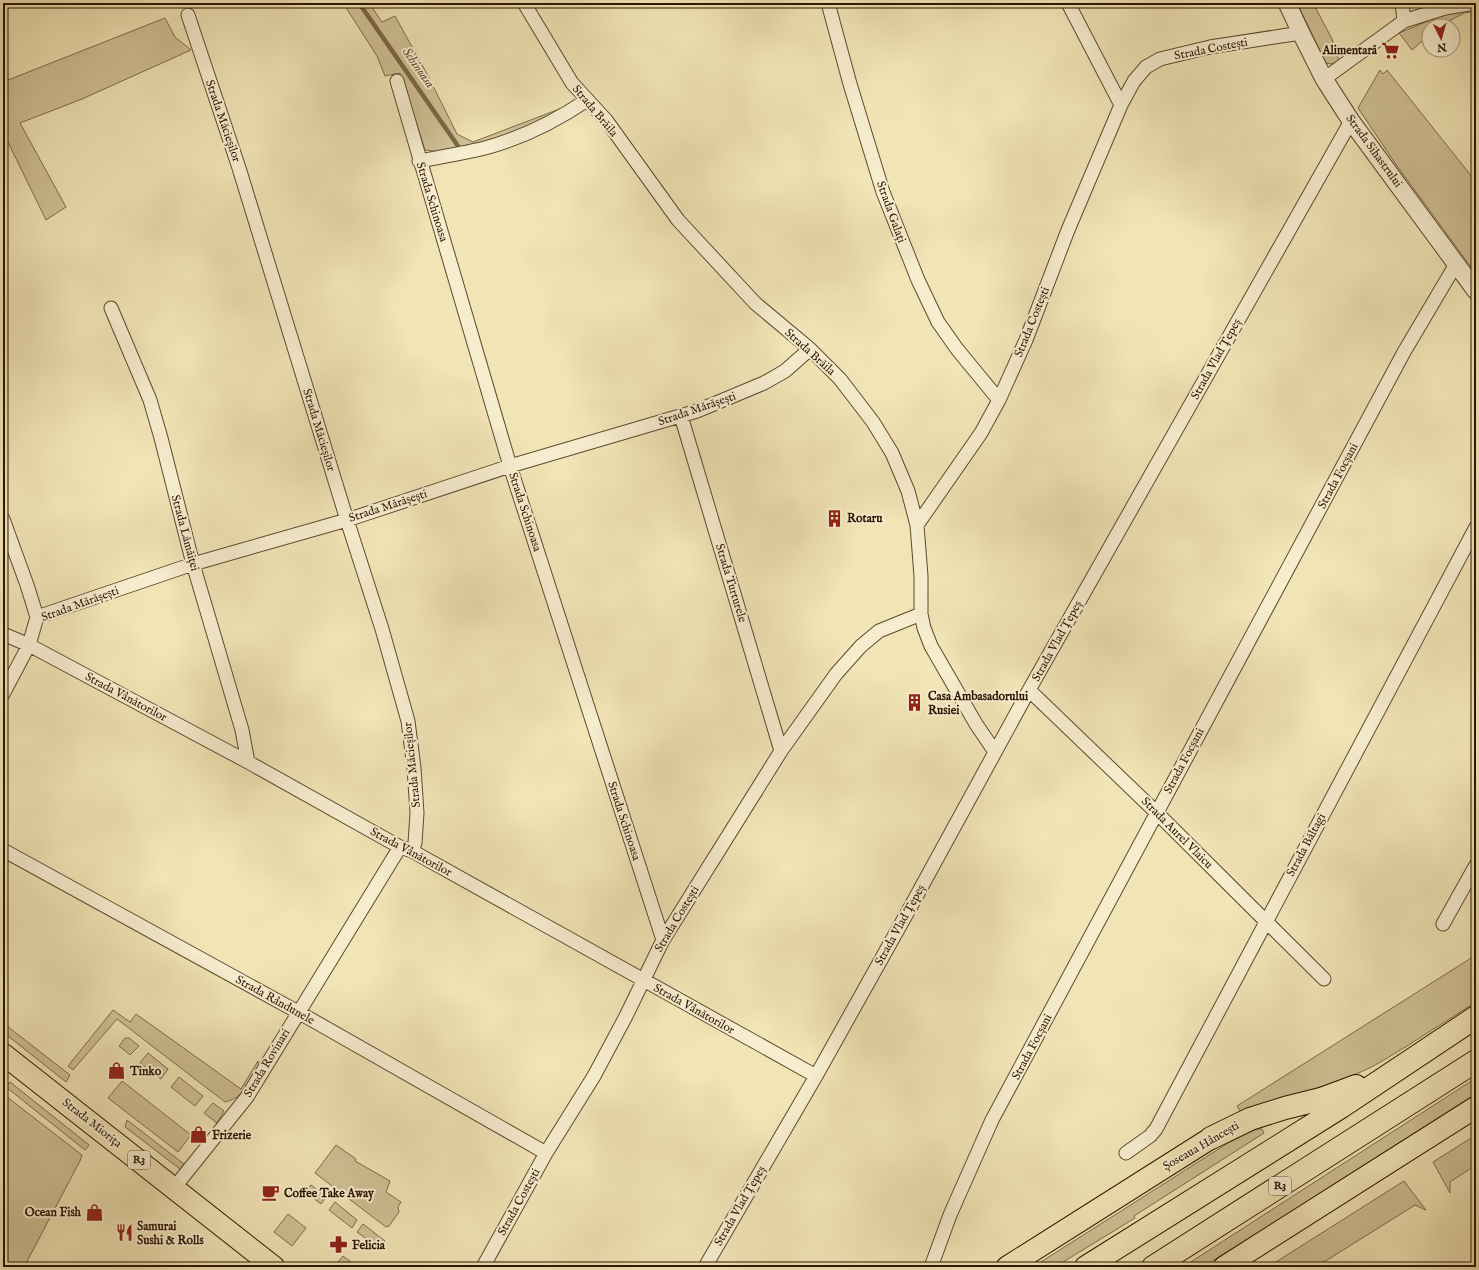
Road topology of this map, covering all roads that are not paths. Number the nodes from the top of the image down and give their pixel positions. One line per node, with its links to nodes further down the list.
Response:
1 (524, 3): 12 (street, Strada Brăila)
2 (828, 3): 20 (street, Strada Galați)
3 (1068, 3): 13 (street)
4 (1287, 3): 9 (street, Strada Sihastrului)
5 (1402, 3): 8 (street)
6 (1475, 3): 8 (street)
7 (188, 15): 24 (street, Strada Măcieșilor)
8 (1404, 21): 10 (street)
9 (1301, 33): 10 (street, Strada Sihastrului); 13 (street, Strada Costești)
10 (1324, 79): 14 (street, Strada Sihastrului)
11 (397, 81): 15 (street, Strada Schinoasa)
12 (587, 100): 15 (street); 19 (street, Strada Brăila)
13 (1121, 105): 20 (street, Strada Costești)
14 (1351, 121): 16 (street, Strada Sihastrului); 32 (street, Strada Vlad Țepeș)
15 (419, 161): 22 (street, Strada Schinoasa)
16 (1456, 264): 17 (street, Strada Sihastrului); 37 (street, Strada Focșani)
17 (1476, 291)
18 (111, 308): 27 (street, Strada Lămăiței)
19 (810, 349): 21 (street, Strada Mărășești); 25 (street, Strada Brăila)
20 (999, 400): 25 (street, Strada Costești)
21 (681, 416): 22 (street, Strada Mărășești); 34 (street, Strada Turturele)
22 (510, 466): 24 (street, Strada Mărășești); 43 (street, Strada Schinoasa)
23 (3, 519): 29 (street)
24 (346, 520): 27 (street, Strada Mărășești); 38 (street, Strada Măcieșilor)
25 (917, 525): 28 (street, Strada Brăila)
26 (1476, 527): 41 (street, Strada Băltagi)
27 (193, 564): 29 (street, Strada Mărășești); 36 (street, Strada Lămăiței)
28 (921, 614): 34 (street, Strada Costești); 35 (street, Strada Brăila)
29 (37, 618): 31 (street, Strada Mărășești)
30 (3, 634): 31 (street, Strada Vânătorilor)
31 (29, 645): 33 (street, Strada Mărășești); 36 (street, Strada Vânătorilor)
32 (1029, 690): 35 (street, Strada Vlad Țepeș); 37 (street, Strada Aurel Vlaicu)
33 (3, 694)
34 (781, 751): 43 (street, Strada Costești)
35 (995, 752): 51 (street, Strada Vlad Țepeș)
36 (248, 762): 38 (street, Strada Vânătorilor)
37 (1157, 813): 41 (street, Strada Aurel Vlaicu); 60 (street, Strada Focșani)
38 (406, 849): 45 (street, Strada Vânătorilor); 46 (street, Strada Rovinari)
39 (3, 850): 46 (street, Strada Rândunele)
40 (1476, 865): 42 (street)
41 (1266, 921): 44 (street, Strada Aurel Vlaicu); 55 (street, Strada Băltagi)
42 (1443, 924)
43 (663, 940): 45 (street, Strada Costești)
44 (1324, 979)
45 (642, 981): 51 (street, Strada Vânătorilor); 54 (street, Strada Costești)
46 (298, 1012): 54 (street, Strada Rândunele); 56 (street, Strada Rovinari)
47 (1476, 1017): 49 (highway, Șoseaua Hâncești)
48 (3, 1054): 56 (main road, Strada Miorița / R3)
49 (1412, 1060): 53 (highway, Șoseaua Hâncești); 62 (highway, Șoseaua Hâncești)
50 (1476, 1061): 63 (highway, R3)
51 (816, 1076): 59 (street, Strada Vlad Țepeș)
52 (1476, 1107): 64 (main road)
53 (1211, 1138): 61 (main road, Șoseaua Hâncești)
54 (546, 1153): 58 (street, Strada Costești)
55 (1126, 1153)
56 (174, 1188): 57 (main road, Strada Miorița / R3)
57 (274, 1267)
58 (483, 1267)
59 (705, 1267)
60 (931, 1267)
61 (1008, 1267)
62 (1086, 1267)
63 (1153, 1267)
64 (1224, 1267)

